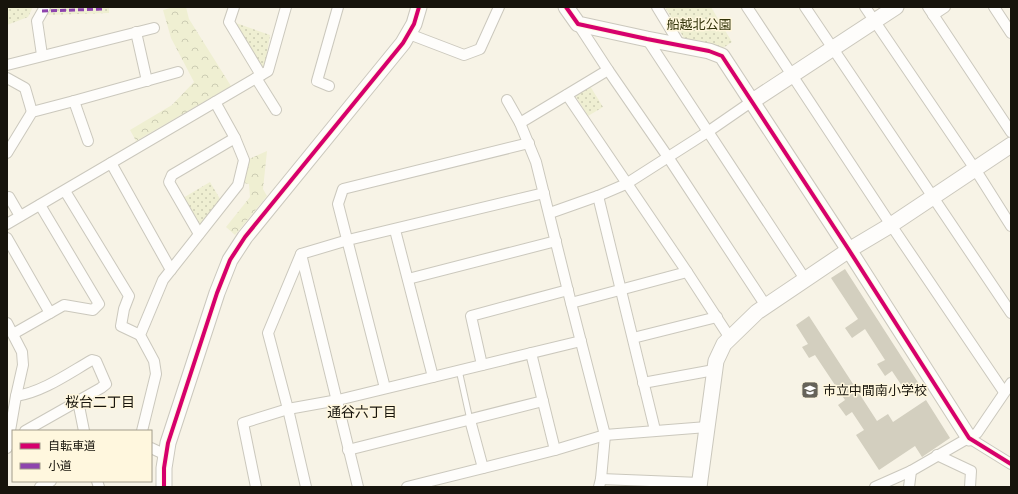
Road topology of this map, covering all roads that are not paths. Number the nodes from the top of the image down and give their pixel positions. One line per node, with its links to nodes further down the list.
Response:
1 (45, 7): 25 (street)
2 (234, 7): 30 (street)
3 (286, 7): 30 (street)
4 (338, 7): 33 (street)
5 (419, 7): 21 (street)
6 (499, 7): 21 (street)
7 (566, 7): 17 (street)
8 (657, 7): 23 (street)
9 (747, 7): 29 (street)
10 (805, 7): 24 (street)
11 (865, 7): 16 (street)
12 (896, 7): 16 (street)
13 (945, 7): 15 (street)
14 (994, 7): 20 (street)
15 (931, 11): 43 (street)
16 (875, 21): 24 (street); 51 (street)
17 (578, 24): 22 (street); 27 (street)
18 (154, 28): 19 (street)
19 (136, 32): 25 (street); 32 (street)
20 (1011, 33)
21 (409, 34): 114 (street)
22 (647, 39): 23 (street); 42 (street)
23 (680, 45): 38 (street)
24 (833, 49): 29 (street); 56 (street)
25 (42, 55): 26 (street)
26 (7, 65)
27 (608, 70): 34 (street); 49 (street)
28 (178, 72): 32 (street)
29 (793, 75): 38 (street); 62 (street)
30 (258, 77): 37 (street); 39 (street)
31 (7, 78): 40 (street)
32 (147, 81): 36 (street)
33 (329, 86)
34 (567, 95): 41 (street); 52 (street)
35 (507, 100): 41 (street)
36 (74, 101): 40 (street); 45 (street)
37 (216, 102): 44 (street); 50 (street)
38 (751, 102): 42 (street); 69 (street)
39 (276, 110)
40 (32, 112): 48 (street)
41 (520, 123): 46 (street)
42 (709, 131): 49 (street); 74 (street)
43 (1011, 132)
44 (236, 138): 65 (street); 65 (street)
45 (88, 141)
46 (529, 143): 54 (street); 67 (street)
47 (1011, 145): 51 (street)
48 (7, 153)
49 (668, 157): 52 (street); 78 (street)
50 (111, 164): 53 (street); 71 (street)
51 (975, 169): 56 (street); 63 (street)
52 (626, 184): 55 (street); 72 (street)
53 (66, 190): 58 (street); 84 (street)
54 (544, 193): 59 (street); 64 (street)
55 (598, 196): 59 (street); 76 (street)
56 (933, 196): 62 (street); 80 (street)
57 (7, 198): 60 (street)
58 (40, 205): 60 (street); 79 (street)
59 (550, 213): 68 (street)
60 (20, 216): 61 (street)
61 (7, 224)
62 (891, 225): 69 (street); 96 (street)
63 (1011, 226)
64 (395, 230): 67 (street); 73 (street)
65 (199, 234): 71 (street)
66 (7, 238): 79 (street)
67 (348, 240): 70 (street); 95 (street)
68 (556, 241): 73 (street); 75 (street)
69 (849, 250): 74 (street); 109 (street)
70 (301, 254): 98 (street); 101 (street)
71 (171, 270): 84 (street)
72 (687, 272): 76 (street); 81 (street)
73 (408, 279): 92 (street)
74 (805, 279): 78 (street)
75 (568, 290): 77 (street); 89 (street)
76 (621, 290): 77 (street); 85 (street)
77 (571, 303): 87 (street)
78 (766, 306): 86 (street)
79 (50, 313): 83 (street)
80 (1011, 313)
81 (717, 317): 85 (street); 86 (street)
82 (7, 323): 83 (street)
83 (13, 334): 97 (street)
84 (140, 335): 106 (street)
85 (633, 338): 93 (street)
86 (730, 338): 91 (street)
87 (581, 341): 88 (street); 108 (street)
88 (531, 353): 89 (street); 100 (street)
89 (482, 365): 90 (street)
90 (459, 370): 92 (street); 102 (lane)
91 (714, 370): 93 (street); 103 (street)
92 (433, 377): 95 (street)
93 (644, 383): 107 (street)
94 (1011, 383): 96 (street)
95 (385, 388): 98 (street)
96 (1004, 392): 109 (street)
97 (16, 396): 99 (street); 110 (street)
98 (338, 400): 101 (street); 112 (street)
99 (78, 401): 104 (street); 105 (street)
100 (543, 401): 102 (street); 113 (street)
101 (288, 409): 124 (street); 125 (street)
102 (470, 420): 112 (street); 117 (street)
103 (707, 427): 107 (street); 121 (street)
104 (27, 430)
105 (84, 430)
106 (142, 430)
107 (655, 430): 108 (street)
108 (605, 435): 113 (street); 120 (street)
109 (969, 438): 115 (street); 116 (street)
110 (9, 442)
111 (152, 448): 114 (street)
112 (348, 450): 126 (street)
113 (555, 450): 117 (street)
114 (166, 455): 123 (street)
115 (937, 456): 118 (street); 130 (street)
116 (1011, 463)
117 (483, 468): 127 (street)
118 (911, 471): 128 (street); 129 (street)
119 (49, 482): 122 (street)
120 (600, 483): 121 (street)
121 (700, 485)
122 (40, 487)
123 (164, 487)
124 (256, 487)
125 (306, 487)
126 (358, 487)
127 (409, 487)
128 (875, 487)
129 (909, 487)
130 (970, 487)

